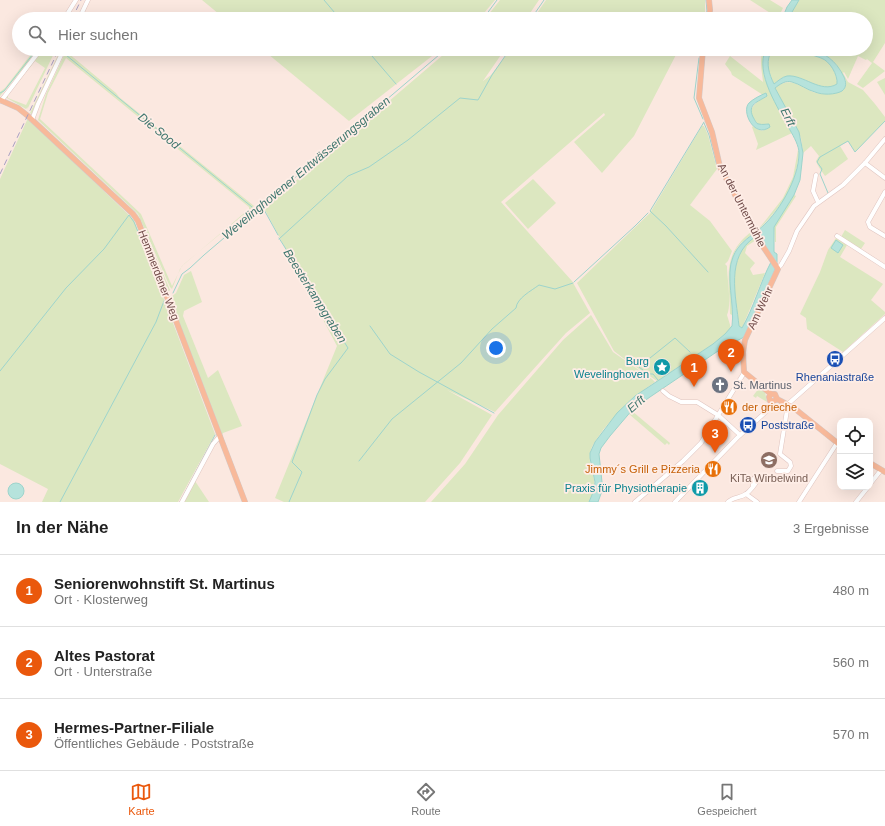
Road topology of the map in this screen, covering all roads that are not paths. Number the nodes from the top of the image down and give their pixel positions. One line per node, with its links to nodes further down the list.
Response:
1 (76, 0): 4 (street)
2 (88, 0): 5 (street)
3 (709, 0): 6 (main road)
4 (68, 12)
5 (82, 12)
6 (710, 12)
7 (35, 56): 10 (street)
8 (61, 56): 11 (street)
9 (702, 56): 20 (main road, An der Untermühle)
10 (0, 100): 11 (main road, Hemmerdener Weg)
11 (32, 120): 29 (main road, Hemmerdener Weg)
12 (885, 139): 13 (street, Am Wehr)
13 (865, 163): 15 (street); 17 (street, Am Wehr)
14 (816, 174): 17 (street)
15 (885, 178)
16 (885, 192): 19 (street)
17 (818, 202): 20 (street, Am Wehr)
18 (837, 236): 21 (street)
19 (885, 236)
20 (777, 266): 23 (main road, Am Wehr)
21 (885, 267)
22 (885, 318): 26 (street)
23 (744, 374): 25 (main road); 27 (street)
24 (663, 391): 27 (street)
25 (775, 400): 26 (main road); 28 (street)
26 (788, 404): 30 (main road); 34 (street)
27 (718, 415): 28 (street); 41 (street)
28 (740, 435): 42 (street)
29 (220, 436): 39 (street); 40 (main road, Hemmerdener Weg)
30 (837, 442)
31 (837, 447): 45 (street)
32 (873, 465): 33 (main road)
33 (883, 471): 35 (street)
34 (777, 472)
35 (873, 481)
36 (753, 486): 38 (street)
37 (866, 490): 46 (street)
38 (746, 494): 43 (street); 44 (street)
39 (182, 502)
40 (245, 502)
41 (635, 502)
42 (675, 502)
43 (728, 502)
44 (757, 502)
45 (799, 502)
46 (856, 502)

